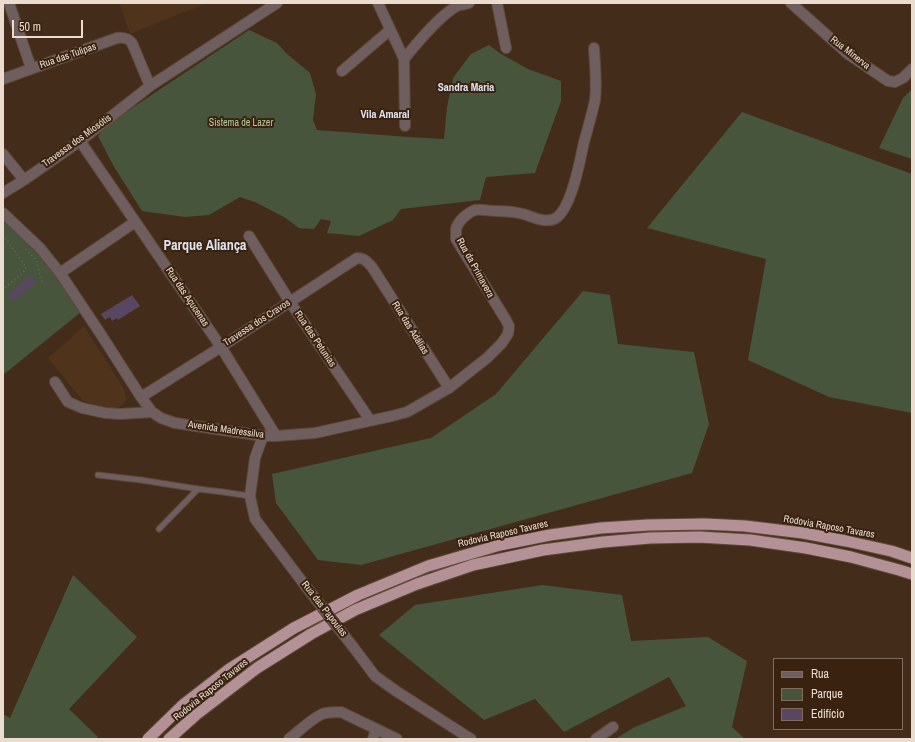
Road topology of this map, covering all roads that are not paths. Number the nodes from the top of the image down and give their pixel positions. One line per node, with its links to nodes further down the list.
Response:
1 (9, 3): 11 (street)
2 (277, 3): 15 (street, Travessa dos Miosótis)
3 (378, 3): 7 (street)
4 (469, 3): 10 (street)
5 (497, 3): 8 (street)
6 (791, 3): 12 (street, Rua Minerva)
7 (390, 30): 10 (street); 13 (street)
8 (506, 48)
9 (594, 48): 27 (street, Rua da Primavera)
10 (404, 60): 16 (street)
11 (31, 68): 14 (street, Rua das Tulipas); 15 (street, Rua das Tulipas)
12 (912, 69)
13 (342, 71)
14 (3, 79)
15 (150, 86): 17 (street, Travessa dos Miosótis)
16 (404, 126)
17 (80, 141): 19 (street, Travessa dos Miosótis); 22 (street, Rua das Açucenas)
18 (3, 154): 19 (street)
19 (24, 180): 20 (street, Travessa dos Miosótis)
20 (3, 193)
21 (3, 213): 25 (street, Avenida Madressilva)
22 (135, 222): 25 (street); 28 (street, Rua das Açucenas)
23 (249, 236): 26 (street, Rua das Petunias)
24 (372, 267): 26 (street, Travessa dos Cravos); 30 (street, Rua das Adálias)
25 (60, 273): 31 (street, Avenida Madressilva)
26 (290, 302): 28 (street, Travessa dos Cravos); 33 (street, Rua das Petunias)
27 (506, 320): 30 (street, Avenida Madressilva)
28 (220, 347): 31 (street, Travessa dos Cravos); 35 (street, Rua das Açucenas)
29 (55, 382): 32 (street)
30 (449, 388): 33 (street, Avenida Madressilva)
31 (141, 397): 32 (street, Avenida Madressilva)
32 (152, 412): 34 (street, Avenida Madressilva)
33 (370, 420): 35 (street, Avenida Madressilva)
34 (263, 436): 35 (street, Avenida Madressilva); 38 (street, Rua das Papoulas)
35 (276, 436)
36 (98, 475): 37 (lane)
37 (198, 489): 38 (lane); 39 (lane)
38 (250, 496): 48 (street, Rua das Papoulas, bridge)
39 (159, 529)
40 (912, 558): 44 (highway, Rodovia Raposo Tavares)
41 (912, 574): 45 (highway, Rodovia Raposo Tavares)
42 (613, 727): 49 (street)
43 (374, 734): 46 (street); 47 (street)
44 (148, 739)
45 (169, 739)
46 (289, 739)
47 (398, 739)
48 (471, 739)
49 (596, 739)

